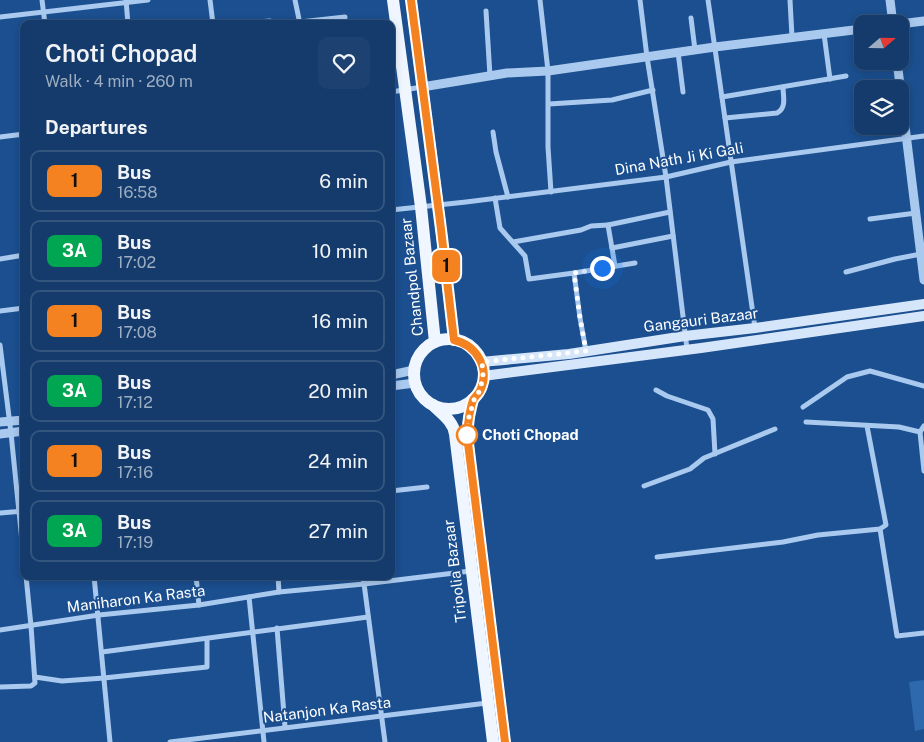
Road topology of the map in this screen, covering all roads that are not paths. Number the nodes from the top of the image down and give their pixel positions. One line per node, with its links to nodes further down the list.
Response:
1 (42, 0): 14 (street)
2 (148, 0): 12 (street)
3 (210, 0): 21 (street)
4 (295, 0): 22 (street)
5 (393, 0): 40 (main road, Chandpol Bazaar)
6 (411, 0): 39 (main road)
7 (540, 0): 34 (street)
8 (640, 0): 32 (street)
9 (708, 0): 29 (street)
10 (790, 0): 28 (street)
11 (890, 0): 15 (street)
12 (126, 2): 14 (street); 20 (street)
13 (486, 11): 35 (street)
14 (43, 12): 16 (street); 19 (street)
15 (892, 15)
16 (0, 17)
17 (345, 17): 23 (street)
18 (691, 18): 30 (street)
19 (44, 20)
20 (128, 20)
21 (212, 20)
22 (299, 20)
23 (322, 20)
24 (924, 21): 25 (street)
25 (909, 23)
26 (854, 30): 27 (street)
27 (824, 34): 28 (street); 37 (street)
28 (792, 38): 29 (street)
29 (715, 47): 30 (street); 44 (street)
30 (695, 50): 31 (street)
31 (678, 52): 32 (street); 43 (street)
32 (647, 56): 34 (street); 41 (street)
33 (898, 70): 51 (street)
34 (548, 71): 35 (street); 45 (street)
35 (490, 76): 39 (street)
36 (846, 76): 37 (street)
37 (830, 79): 38 (street)
38 (783, 86): 44 (street); 46 (street)
39 (422, 87): 40 (street); 57 (main road)
40 (405, 90): 42 (street); 58 (main road, Chandpol Bazaar)
41 (653, 90): 45 (street); 53 (street)
42 (395, 91)
43 (683, 92)
44 (722, 97): 46 (street)
45 (549, 104): 54 (street)
46 (725, 118): 52 (street)
47 (493, 132): 55 (street)
48 (20, 134): 50 (street)
49 (924, 136): 51 (street, Dina Nath Ji Ki Gali)
50 (0, 137)
51 (907, 138): 52 (street, Dina Nath Ji Ki Gali); 61 (street)
52 (731, 162): 53 (street, Dina Nath Ji Ki Gali); 79 (street)
53 (666, 177): 54 (street, Dina Nath Ji Ki Gali); 60 (street)
54 (551, 192): 55 (street, Dina Nath Ji Ki Gali)
55 (508, 197): 56 (street, Dina Nath Ji Ki Gali)
56 (495, 198): 57 (street, Dina Nath Ji Ki Gali); 65 (street)
57 (438, 205): 58 (street, Dina Nath Ji Ki Gali); 81 (main road)
58 (421, 207): 59 (street, Dina Nath Ji Ki Gali); 82 (main road, Chandpol Bazaar)
59 (395, 210)
60 (670, 212): 63 (street); 64 (street)
61 (916, 213): 62 (street); 67 (street)
62 (870, 218)
63 (608, 224): 65 (street); 66 (street)
64 (673, 236): 66 (street); 80 (street)
65 (513, 242): 73 (street)
66 (612, 248): 71 (street)
67 (921, 254): 72 (street); 74 (street)
68 (20, 255): 69 (street)
69 (0, 259)
70 (635, 263): 71 (street)
71 (615, 266): 73 (street)
72 (846, 272)
73 (574, 273): 85 (street)
74 (924, 280)
75 (924, 304): 79 (main road, Gangauri Bazaar)
76 (20, 308): 77 (street)
77 (0, 311)
78 (924, 316): 84 (main road)
79 (755, 328): 80 (main road, Gangauri Bazaar)
80 (685, 336): 84 (street); 85 (main road, Gangauri Bazaar)
81 (454, 340): 82 (main road); 86 (main road)
82 (435, 342): 87 (main road)
83 (0, 345): 98 (street)
84 (687, 349): 89 (main road)
85 (586, 351): 86 (main road, Gangauri Bazaar)
86 (482, 362): 89 (main road)
87 (414, 370): 88 (street); 90 (main road)
88 (395, 373)
89 (483, 376): 94 (main road)
90 (415, 383): 91 (street); 95 (main road)
91 (395, 386)
92 (924, 386): 96 (street)
93 (656, 390): 107 (street)
94 (474, 400): 95 (main road); 117 (main road, Tripolia Bazaar)
95 (433, 406): 117 (main road, Tripolia Bazaar)
96 (803, 407)
97 (20, 420): 98 (street)
98 (5, 422): 105 (street)
99 (806, 422): 100 (street)
100 (866, 426): 104 (street); 115 (street)
101 (924, 426): 104 (street)
102 (775, 429): 107 (street)
103 (20, 432): 105 (street)
104 (920, 432): 108 (street)
105 (11, 433): 106 (street); 112 (street)
106 (0, 434)
107 (715, 454): 109 (street)
108 (924, 471)
109 (644, 486)
110 (428, 487): 111 (street)
111 (395, 491)
112 (20, 503)
113 (20, 511): 114 (street)
114 (0, 513)
115 (880, 529): 116 (street); 133 (street)
116 (656, 558)
117 (478, 571): 123 (street, Maniharon Ka Rasta); 139 (main road, Tripolia Bazaar); 148 (main road, Tripolia Bazaar)
118 (26, 580): 129 (street)
119 (95, 580): 127 (street)
120 (196, 580): 126 (street)
121 (278, 580): 124 (street)
122 (364, 580): 123 (street)
123 (364, 584): 124 (street, Maniharon Ka Rasta); 128 (street)
124 (279, 592): 125 (street, Maniharon Ka Rasta)
125 (249, 597): 126 (street, Maniharon Ka Rasta); 132 (street)
126 (199, 605): 127 (street, Maniharon Ka Rasta)
127 (99, 615): 129 (street, Maniharon Ka Rasta); 135 (street)
128 (368, 617): 130 (street); 140 (street)
129 (31, 626): 131 (street, Maniharon Ka Rasta); 136 (street)
130 (277, 628): 132 (street); 141 (street)
131 (0, 630)
132 (252, 631): 134 (street); 142 (street)
133 (924, 633)
134 (206, 639): 135 (street); 137 (street)
135 (102, 652): 137 (street)
136 (35, 677): 137 (street); 138 (street)
137 (104, 678): 143 (street)
138 (0, 687)
139 (488, 702): 140 (street, Natanjon Ka Rasta); 147 (main road, Tripolia Bazaar)
140 (381, 716): 141 (street, Natanjon Ka Rasta); 146 (street)
141 (285, 727): 142 (street, Natanjon Ka Rasta)
142 (263, 730): 144 (street, Natanjon Ka Rasta); 145 (street)
143 (110, 742)
144 (170, 742)
145 (264, 742)
146 (384, 742)
147 (493, 742)
148 (505, 742)

